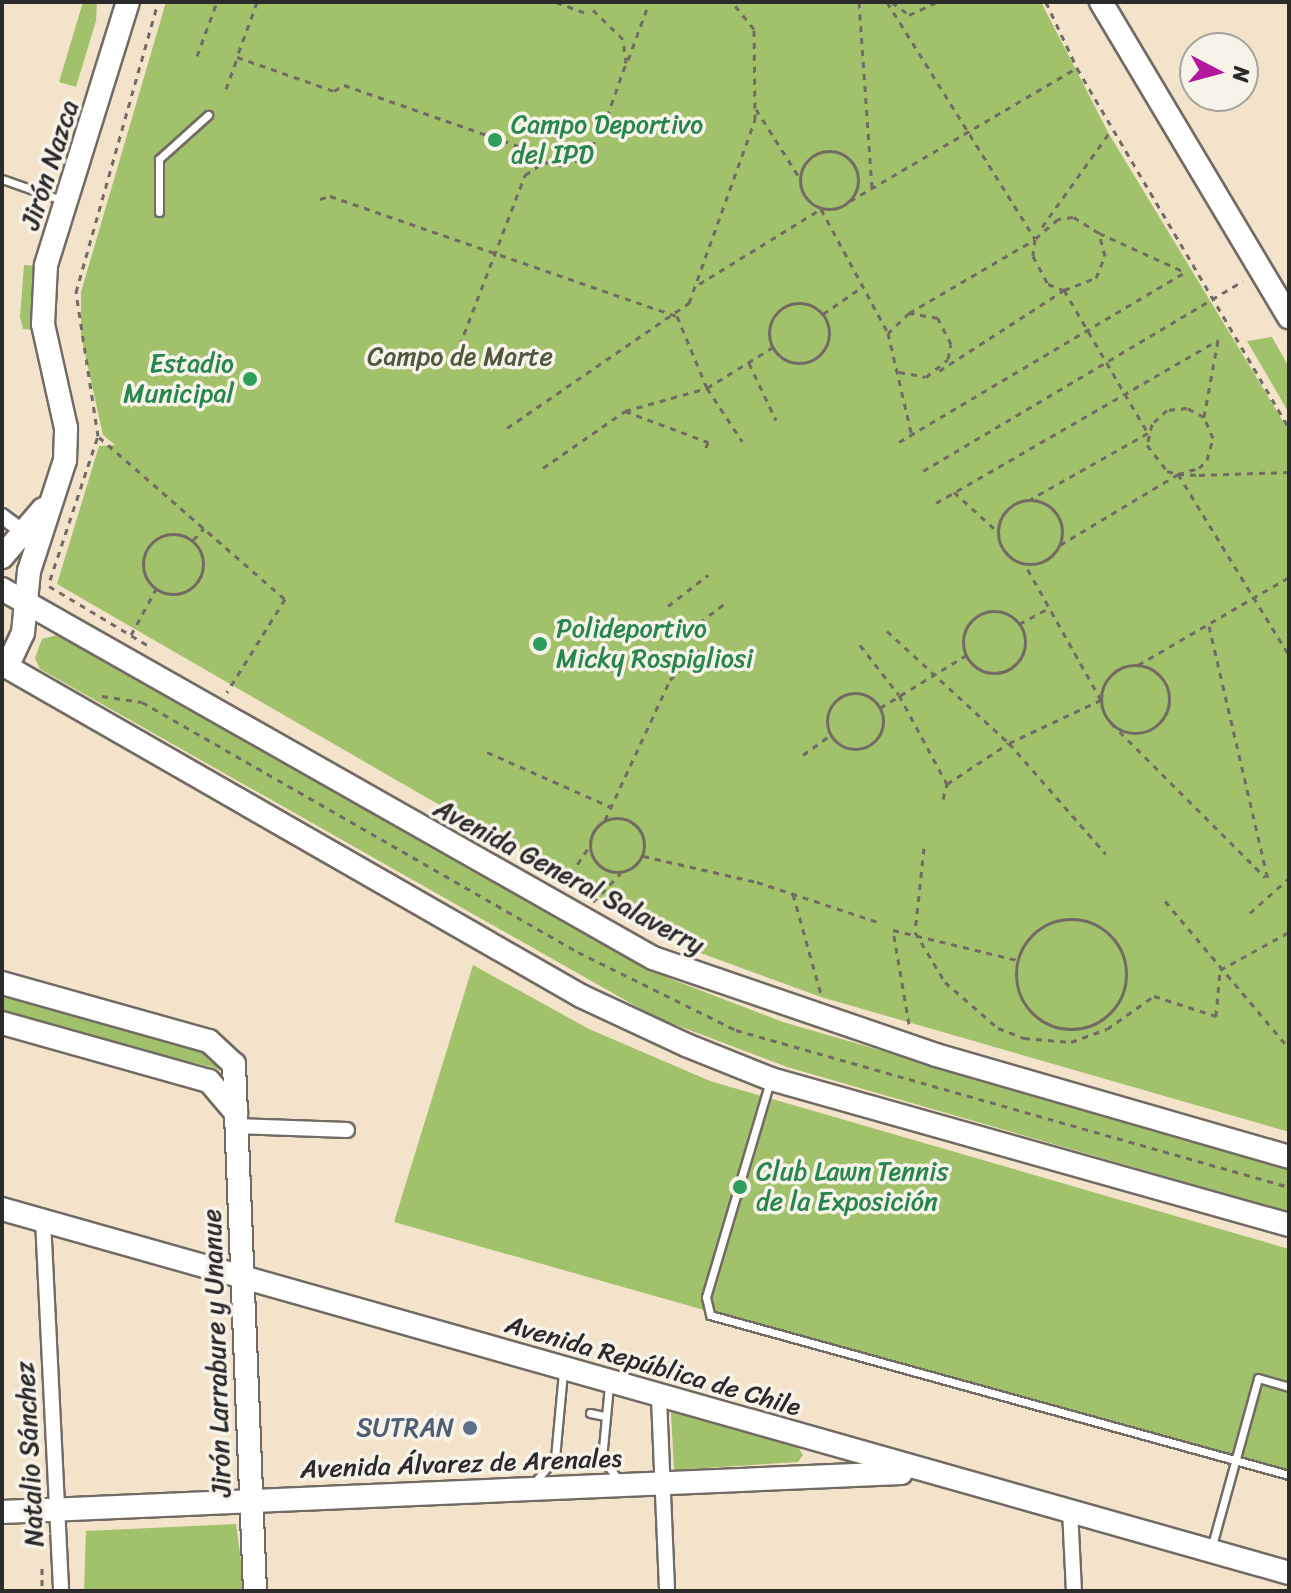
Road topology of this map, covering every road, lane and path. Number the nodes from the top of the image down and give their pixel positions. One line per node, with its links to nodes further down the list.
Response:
1 (128, 2): 32 (main road, Jirón Nazca)
2 (158, 2): 64 (path)
3 (217, 2): 15 (path)
4 (257, 2): 16 (path)
5 (556, 2): 14 (path)
6 (732, 2): 20 (path)
7 (859, 2): 25 (path)
8 (890, 2): 9 (path); 23 (path)
9 (938, 2)
10 (1046, 2): 18 (path)
11 (649, 3): 17 (path)
12 (1107, 4): 38 (main road)
13 (589, 6): 17 (path)
14 (584, 12)
15 (197, 56)
16 (237, 57): 19 (path); 24 (path)
17 (626, 63): 37 (path)
18 (1077, 68): 22 (path); 23 (path)
19 (226, 89)
20 (756, 109): 27 (path); 39 (path)
21 (208, 115): 34 (lane)
22 (1112, 129): 36 (path); 42 (path)
23 (966, 133): 29 (path); 36 (path)
24 (544, 155)
25 (868, 162): 26 (path); 29 (path)
26 (857, 170): 27 (path); 31 (path)
27 (800, 178): 33 (path)
28 (2, 179): 32 (lane)
29 (872, 187): 31 (path)
30 (320, 199): 37 (path)
31 (850, 201): 33 (path)
32 (68, 202): 78 (main road, Jirón Nazca)
33 (821, 209): 39 (path); 40 (path)
34 (159, 212)
35 (1099, 233): 36 (path); 41 (path); 47 (path)
36 (1035, 239): 41 (path); 43 (path)
37 (496, 255): 45 (path); 52 (path)
38 (1261, 271): 42 (path); 46 (main road)
39 (699, 284): 45 (path)
40 (862, 287): 44 (path); 48 (path)
41 (1064, 290): 47 (path); 53 (path)
42 (1212, 298): 51 (path); 61 (path)
43 (909, 313): 48 (path); 53 (path)
44 (823, 314): 49 (path); 49 (path)
45 (677, 316): 55 (path); 60 (path)
46 (1289, 317)
47 (1086, 332): 51 (path); 62 (path)
48 (888, 333): 54 (path)
49 (773, 347): 50 (path)
50 (749, 363): 55 (path); 59 (path)
51 (1103, 364): 56 (path); 69 (path)
52 (451, 368)
53 (939, 371): 54 (path)
54 (899, 372): 62 (path)
55 (707, 388): 57 (path); 65 (path)
56 (1122, 395): 58 (path); 63 (path); 72 (path)
57 (625, 411): 67 (path); 68 (path)
58 (1204, 417): 63 (path); 71 (path)
59 (776, 420)
60 (507, 428)
61 (1289, 428)
62 (911, 432): 66 (path)
63 (1148, 433): 71 (path); 73 (path)
64 (98, 436): 76 (path); 96 (path)
65 (742, 441)
66 (899, 442)
67 (704, 453)
68 (543, 468)
69 (923, 471)
70 (1289, 472): 71 (path)
71 (1178, 474): 80 (path); 87 (path)
72 (954, 492): 74 (path); 77 (path)
73 (1031, 499): 77 (path); 80 (path)
74 (936, 503)
75 (2, 516): 78 (street)
76 (204, 527): 79 (path); 111 (path)
77 (999, 533): 82 (path)
78 (32, 539): 81 (main road, Jirón Nazca); 88 (main road, Jirón Nazca)
79 (193, 540): 86 (path); 86 (path)
80 (1060, 545): 82 (path)
81 (2, 557)
82 (1024, 563): 91 (path)
83 (708, 575): 90 (path)
84 (1289, 577): 87 (path)
85 (2, 589): 88 (main road, Avenida General Salaverry)
86 (156, 589): 96 (path)
87 (1255, 598): 93 (path); 100 (path)
88 (23, 600): 103 (main road, Jirón Nazca); 111 (main road, Avenida General Salaverry)
89 (724, 604): 94 (path)
90 (668, 606)
91 (1047, 609): 92 (path); 108 (path)
92 (1019, 624): 101 (path); 101 (path)
93 (1209, 626): 102 (path); 113 (path)
94 (690, 630)
95 (887, 631): 104 (path)
96 (131, 635): 99 (path)
97 (860, 645): 106 (path)
98 (704, 646): 120 (path)
99 (158, 652)
100 (1289, 655)
101 (965, 656): 104 (path)
102 (1138, 665): 108 (path); 113 (path)
103 (4, 669): 148 (main road)
104 (938, 672): 106 (path); 115 (path)
105 (212, 686): 111 (path)
106 (899, 695): 112 (path); 118 (path)
107 (93, 698): 109 (path)
108 (1101, 700): 113 (path); 115 (path)
109 (142, 702)
110 (240, 702): 111 (path)
111 (220, 703): 152 (main road, Avenida General Salaverry)
112 (879, 708): 114 (path); 114 (path)
113 (1111, 723)
114 (831, 735): 117 (path)
115 (1009, 743): 118 (path); 124 (path)
116 (487, 752): 120 (path)
117 (803, 755)
118 (947, 784): 119 (path)
119 (943, 799)
120 (611, 807): 121 (path)
121 (605, 820): 122 (path); 125 (path)
122 (590, 847): 126 (path); 129 (path)
123 (924, 848): 138 (path)
124 (1106, 854)
125 (643, 856): 126 (path); 131 (path)
126 (621, 873): 134 (path)
127 (1289, 878): 136 (path)
128 (549, 880): 129 (path)
129 (562, 887): 130 (path)
130 (571, 893)
131 (793, 894): 137 (path); 143 (path)
132 (581, 898): 134 (path)
133 (1165, 901): 141 (path)
134 (591, 904): 135 (path)
135 (602, 911)
136 (1250, 913)
137 (878, 922)
138 (915, 932): 140 (path); 141 (path); 145 (path)
139 (1289, 932): 141 (path)
140 (1017, 960): 140 (path)
141 (1220, 970): 147 (path)
142 (2, 983): 146 (main road)
143 (809, 1000)
144 (2, 1023): 149 (main road)
145 (897, 1027)
146 (217, 1044): 149 (main road); 150 (main road, Jirón Larrabure y Unanue)
147 (1289, 1048)
148 (771, 1079): 155 (main road); 167 (lane)
149 (209, 1081): 150 (main road)
150 (236, 1120): 151 (street); 156 (main road, Jirón Larrabure y Unanue)
151 (347, 1130)
152 (1289, 1157)
153 (2, 1209): 154 (main road, Avenida República de Chile)
154 (43, 1220): 156 (main road, Avenida República de Chile); 174 (street, Natalio Sánchez)
155 (1289, 1225)
156 (242, 1277): 157 (main road, Avenida República de Chile); 173 (main road, Jirón Larrabure y Unanue)
157 (563, 1370): 158 (main road, Avenida República de Chile); 163 (lane)
158 (609, 1383): 160 (main road, Avenida República de Chile); 162 (lane)
159 (1289, 1387): 167 (lane)
160 (659, 1398): 168 (main road, Avenida República de Chile); 170 (street)
161 (590, 1413): 162 (lane)
162 (604, 1416): 166 (lane)
163 (555, 1458): 164 (lane); 172 (lane)
164 (568, 1458)
165 (592, 1458): 166 (lane)
166 (602, 1459): 171 (lane)
167 (1235, 1461): 169 (lane); 177 (lane)
168 (922, 1472): 170 (main road, Avenida Álvarez de Arenales); 175 (main road, Avenida República de Chile)
169 (1289, 1475)
170 (662, 1483): 171 (main road, Avenida Álvarez de Arenales); 181 (street)
171 (622, 1485): 172 (main road, Avenida Álvarez de Arenales)
172 (530, 1489): 173 (main road, Avenida Álvarez de Arenales)
173 (251, 1501): 174 (main road, Avenida Álvarez de Arenales); 180 (main road, Jirón Larrabure y Unanue)
174 (56, 1509): 176 (main road, Avenida Álvarez de Arenales); 179 (street, Natalio Sánchez)
175 (1070, 1510): 177 (main road, Avenida República de Chile); 182 (street)
176 (2, 1512)
177 (1211, 1551): 178 (main road, Avenida República de Chile)
178 (1289, 1573)
179 (61, 1591)
180 (255, 1591)
181 (667, 1591)
182 (1074, 1591)

